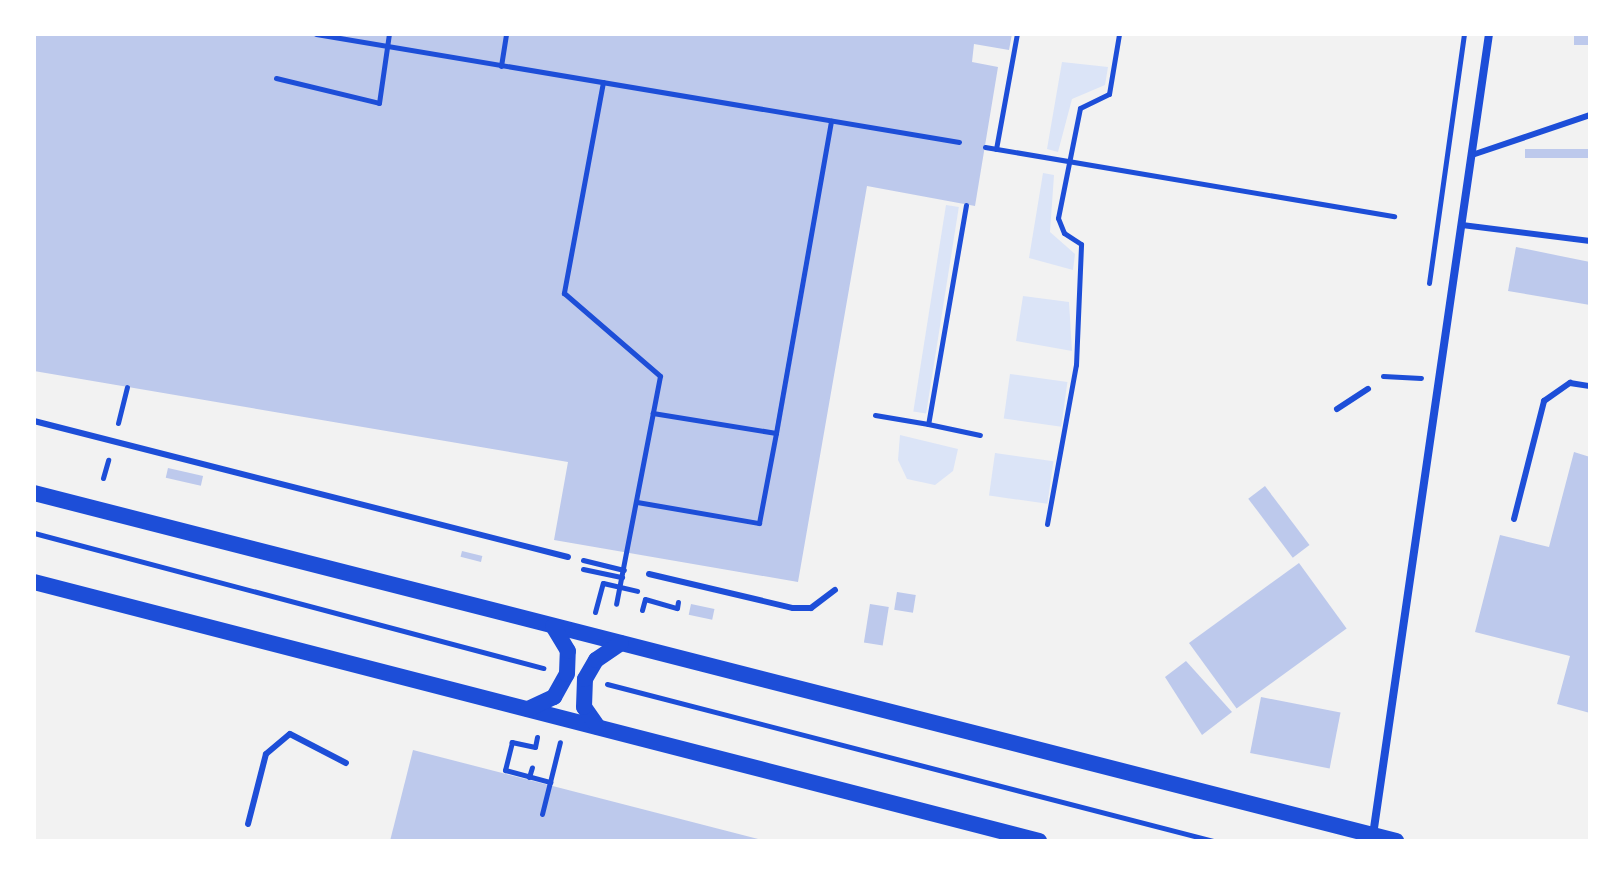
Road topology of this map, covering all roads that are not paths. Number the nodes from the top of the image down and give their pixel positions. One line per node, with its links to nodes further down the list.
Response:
1 (1489, 34): 3 (street)
2 (1590, 115): 3 (lane)
3 (1472, 155): 4 (street)
4 (1462, 225): 5 (lane); 22 (street)
5 (1590, 241)
6 (1590, 386): 11 (lane)
7 (1368, 389): 8 (lane)
8 (1337, 409)
9 (34, 421): 12 (lane)
10 (34, 493): 16 (main road)
11 (1514, 519)
12 (568, 557)
13 (649, 574): 15 (lane)
14 (34, 582): 18 (main road)
15 (835, 590)
16 (553, 626): 17 (main road); 18 (main road)
17 (621, 643): 19 (main road); 22 (main road)
18 (528, 709): 19 (main road)
19 (598, 727): 23 (main road)
20 (346, 763): 21 (lane)
21 (248, 824)
22 (1373, 835): 24 (main road)
23 (1039, 841)
24 (1396, 841)

